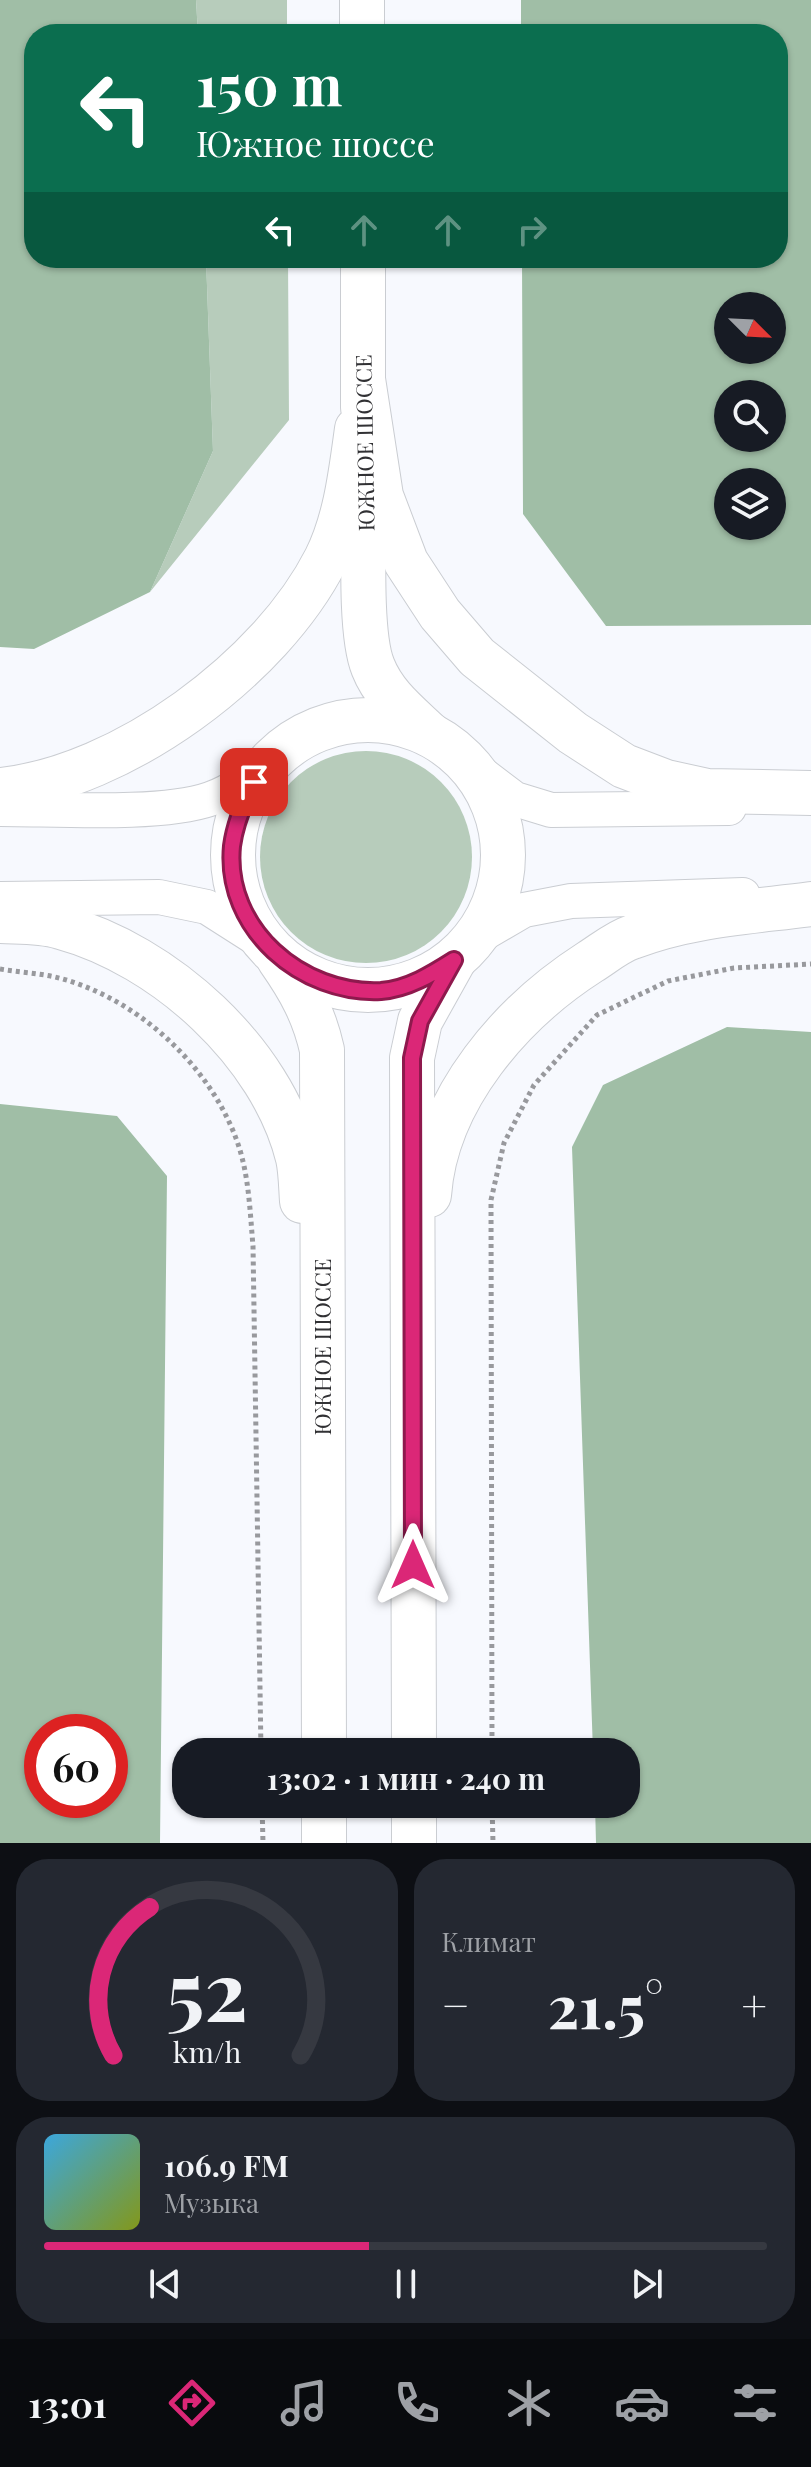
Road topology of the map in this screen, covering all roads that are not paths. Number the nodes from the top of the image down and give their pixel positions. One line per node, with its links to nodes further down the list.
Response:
1 (362, 0): 2 (main road)
2 (362, 24)
3 (363, 268): 4 (main road, ЮЖНОЕ ШОССЕ)
4 (363, 379): 5 (main road, ЮЖНОЕ ШОССЕ); 9 (main road); 10 (main road)
5 (366, 628): 6 (main road, ЮЖНОЕ ШОССЕ); 7 (main road, ЮЖНОЕ ШОССЕ)
6 (428, 733): 7 (main road, ЮЖНОЕ ШОССЕ); 8 (main road, ЮЖНОЕ ШОССЕ)
7 (287, 748): 12 (street); 17 (main road, ЮЖНОЕ ШОССЕ)
8 (470, 765): 11 (street); 18 (main road, ЮЖНОЕ ШОССЕ)
9 (0, 790)
10 (811, 793)
11 (811, 804)
12 (0, 809)
13 (811, 893): 18 (street)
14 (0, 899): 17 (street)
15 (811, 904): 20 (main road)
16 (0, 921): 19 (main road)
17 (270, 949): 18 (main road, ЮЖНОЕ ШОССЕ); 19 (main road, ЮЖНОЕ ШОССЕ)
18 (465, 949): 20 (main road, ЮЖНОЕ ШОССЕ)
19 (323, 1435): 21 (main road, ЮЖНОЕ ШОССЕ)
20 (412, 1441): 22 (main road, ЮЖНОЕ ШОССЕ)
21 (324, 1738)
22 (414, 1738)
23 (414, 1818): 24 (main road)
24 (414, 1843)

